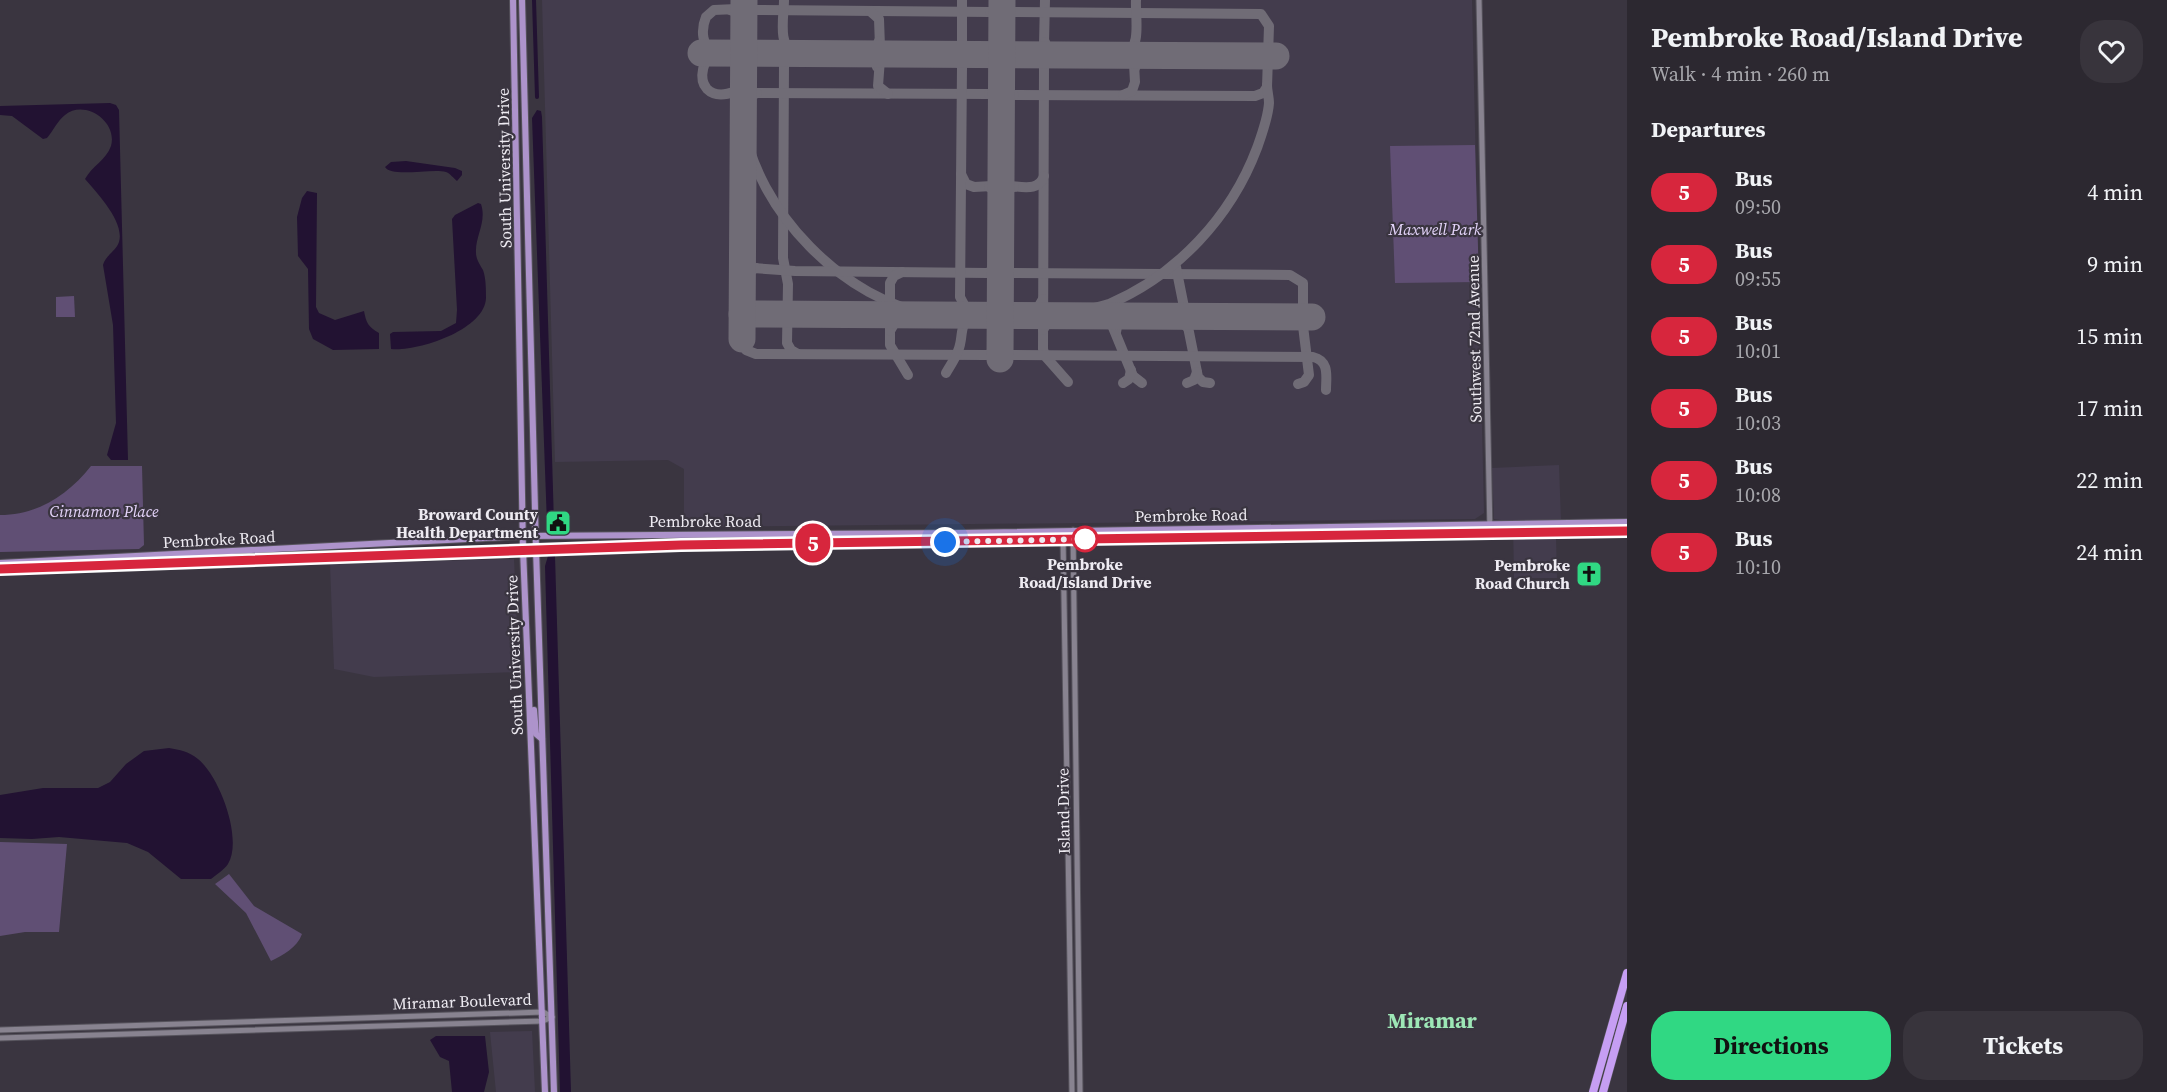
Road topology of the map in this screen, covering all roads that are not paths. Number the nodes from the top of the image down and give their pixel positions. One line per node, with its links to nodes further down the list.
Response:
1 (513, 0): 14 (main road, South University Drive)
2 (522, 0): 15 (main road, South University Drive)
3 (1479, 0): 6 (street, Southwest 72nd Avenue)
4 (1627, 522): 5 (main road, Pembroke Road)
5 (1616, 523): 6 (main road, Pembroke Road); 13 (main road)
6 (1490, 525): 7 (main road, Pembroke Road); 12 (street, Southwest 72nd Avenue)
7 (1394, 526): 8 (main road, Pembroke Road); 16 (main road)
8 (1351, 527): 11 (main road, Pembroke Road); 17 (main road)
9 (1627, 529): 13 (main road, Pembroke Road)
10 (1063, 530): 11 (main road, Pembroke Road); 15 (main road, Pembroke Road); 18 (street, Island Drive)
11 (1072, 530): 19 (street, Island Drive)
12 (1490, 533): 13 (main road, Pembroke Road); 16 (main road, Pembroke Road)
13 (1561, 533)
14 (524, 536): 15 (main road, Pembroke Road); 20 (main road, South University Drive); 22 (main road, Pembroke Road)
15 (536, 536): 21 (main road, South University Drive)
16 (1349, 536): 17 (main road, Pembroke Road)
17 (1296, 537): 19 (main road, Pembroke Road)
18 (1063, 539): 19 (main road, Pembroke Road); 21 (main road, Pembroke Road); 37 (street, Island Drive)
19 (1073, 539): 38 (street, Island Drive)
20 (523, 549): 21 (main road, Pembroke Road); 23 (main road, Pembroke Road); 26 (main road, South University Drive)
21 (536, 549): 27 (main road, South University Drive)
22 (264, 550): 23 (main road); 24 (main road, Pembroke Road)
23 (264, 560): 25 (main road, Pembroke Road)
24 (0, 563)
25 (0, 569)
26 (529, 675): 27 (main road); 30 (main road, South University Drive)
27 (542, 739): 31 (main road, South University Drive)
28 (1627, 973): 39 (highway)
29 (1627, 1006): 40 (highway)
30 (543, 1012): 31 (street, Miramar Boulevard); 32 (main road, South University Drive); 33 (street, Miramar Boulevard)
31 (552, 1017): 32 (street, Miramar Boulevard); 36 (main road, South University Drive)
32 (543, 1021): 34 (street, Miramar Boulevard); 35 (main road, South University Drive)
33 (0, 1030)
34 (0, 1038)
35 (545, 1092)
36 (554, 1092)
37 (1072, 1092)
38 (1080, 1092)
39 (1593, 1092)
40 (1603, 1092)

